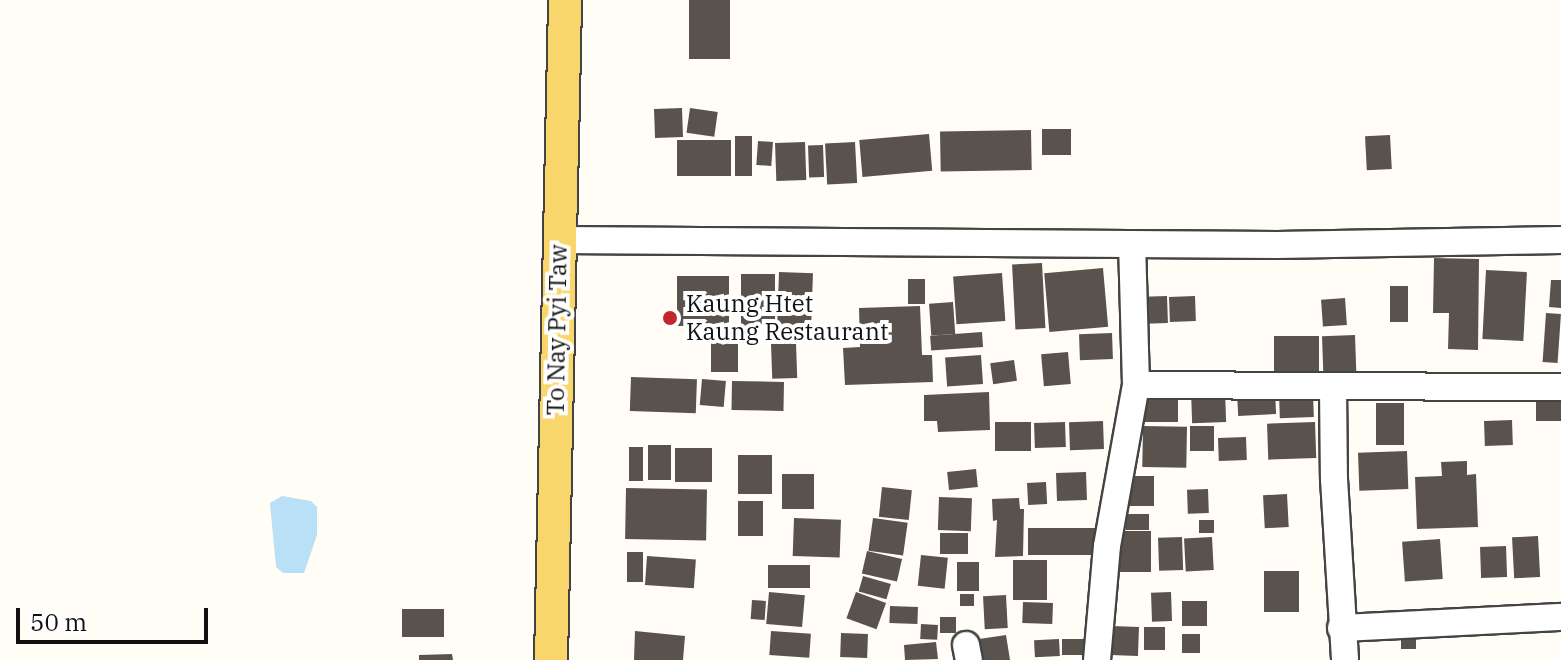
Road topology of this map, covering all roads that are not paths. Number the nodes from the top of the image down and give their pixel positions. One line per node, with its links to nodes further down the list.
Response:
1 (565, 0): 2 (main road, To Nay Pyi Taw)
2 (559, 240): 4 (street); 10 (main road, To Nay Pyi Taw)
3 (1561, 240): 4 (street)
4 (1132, 244): 5 (street)
5 (1136, 385): 7 (street); 11 (street)
6 (1561, 387): 7 (street)
7 (1333, 388): 9 (street)
8 (1561, 617): 9 (street)
9 (1341, 628): 12 (street)
10 (551, 660)
11 (1097, 660)
12 (1345, 660)

